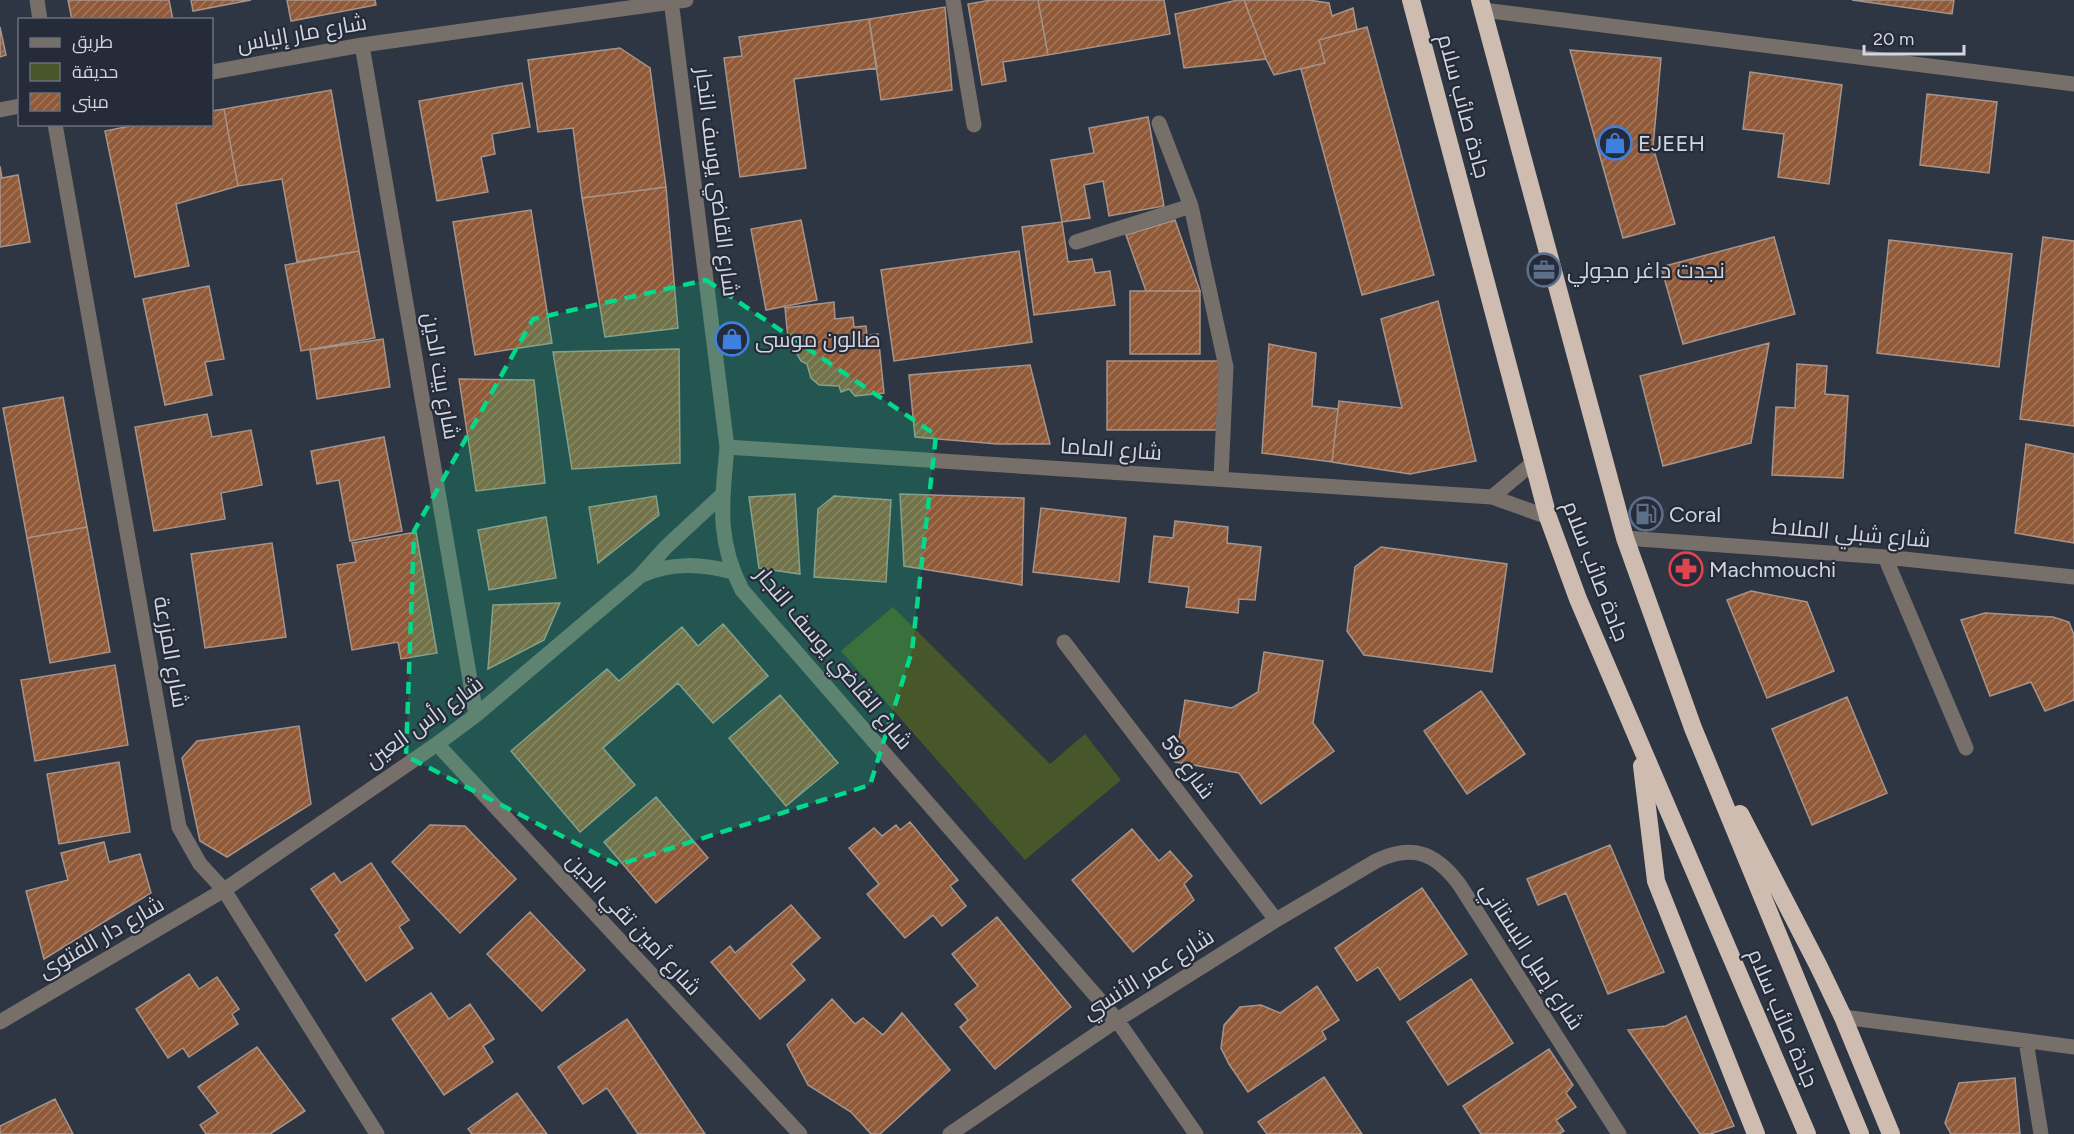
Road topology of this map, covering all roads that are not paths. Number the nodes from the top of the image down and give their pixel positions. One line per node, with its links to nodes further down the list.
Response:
1 (37, 0): 6 (street)
2 (953, 0): 13 (street)
3 (1411, 0): 18 (highway, جادة صائب سلام)
4 (676, 1): 7 (street, شارع مار إلياس); 17 (street, شارع القاضي يوسف النجار)
5 (1481, 5): 9 (street); 23 (highway, جادة صائب سلام)
6 (40, 18)
7 (362, 45): 8 (street, شارع مار إلياس); 29 (street, شارع بيت الدين)
8 (213, 72)
9 (2074, 84)
10 (18, 106): 11 (street)
11 (0, 110)
12 (1159, 123): 15 (street)
13 (974, 124)
14 (56, 126): 35 (street, شارع المزرعة)
15 (1191, 206): 16 (street); 19 (street)
16 (1076, 242)
17 (727, 447): 19 (street, شارع الماما); 20 (street, شارع القاضي يوسف النجار)
18 (1534, 462): 21 (street); 22 (highway, جادة صائب سلام)
19 (1221, 478): 21 (street, شارع الماما)
20 (723, 494): 25 (street, شارع القاضي يوسف النجار); 26 (street, شارع رأس العين)
21 (1492, 497): 22 (street, شارع الماما)
22 (1548, 517): 32 (highway, جادة صائب سلام)
23 (1625, 538): 24 (street, شارع شبلي الملاط); 30 (highway, جادة صائب سلام)
24 (1885, 557): 27 (street, شارع شبلي الملاط); 33 (street)
25 (733, 573): 26 (street, شارع رأس العين); 38 (street, شارع القاضي يوسف النجار)
26 (639, 576): 29 (street, شارع رأس العين)
27 (2074, 577)
28 (1064, 642): 36 (street, شارع 59)
29 (476, 715): 31 (street, شارع رأس العين)
30 (1693, 728): 37 (highway); 49 (highway, جادة صائب سلام)
31 (437, 744): 35 (street, شارع رأس العين); 43 (street, شارع أمين تقي الدين)
32 (1639, 744): 47 (highway); 48 (highway, جادة صائب سلام)
33 (1966, 748)
34 (1376, 861): 36 (street, شارع عمر الأنسي); 46 (street, شارع إميل البستاني)
35 (224, 890): 39 (street, شارع دار الفتوى); 42 (street, شارع المزرعة)
36 (1276, 920): 38 (street, شارع عمر الأنسي)
37 (1843, 1017): 40 (street); 50 (highway)
38 (1117, 1020): 44 (street, شارع عمر الأنسي); 45 (street, شارع القاضي يوسف النجار)
39 (0, 1022)
40 (2026, 1041): 41 (street); 51 (street)
41 (2074, 1047)
42 (377, 1134)
43 (800, 1134)
44 (950, 1134)
45 (1196, 1134)
46 (1619, 1134)
47 (1756, 1134)
48 (1807, 1134)
49 (1860, 1134)
50 (1891, 1134)
51 (2041, 1134)

